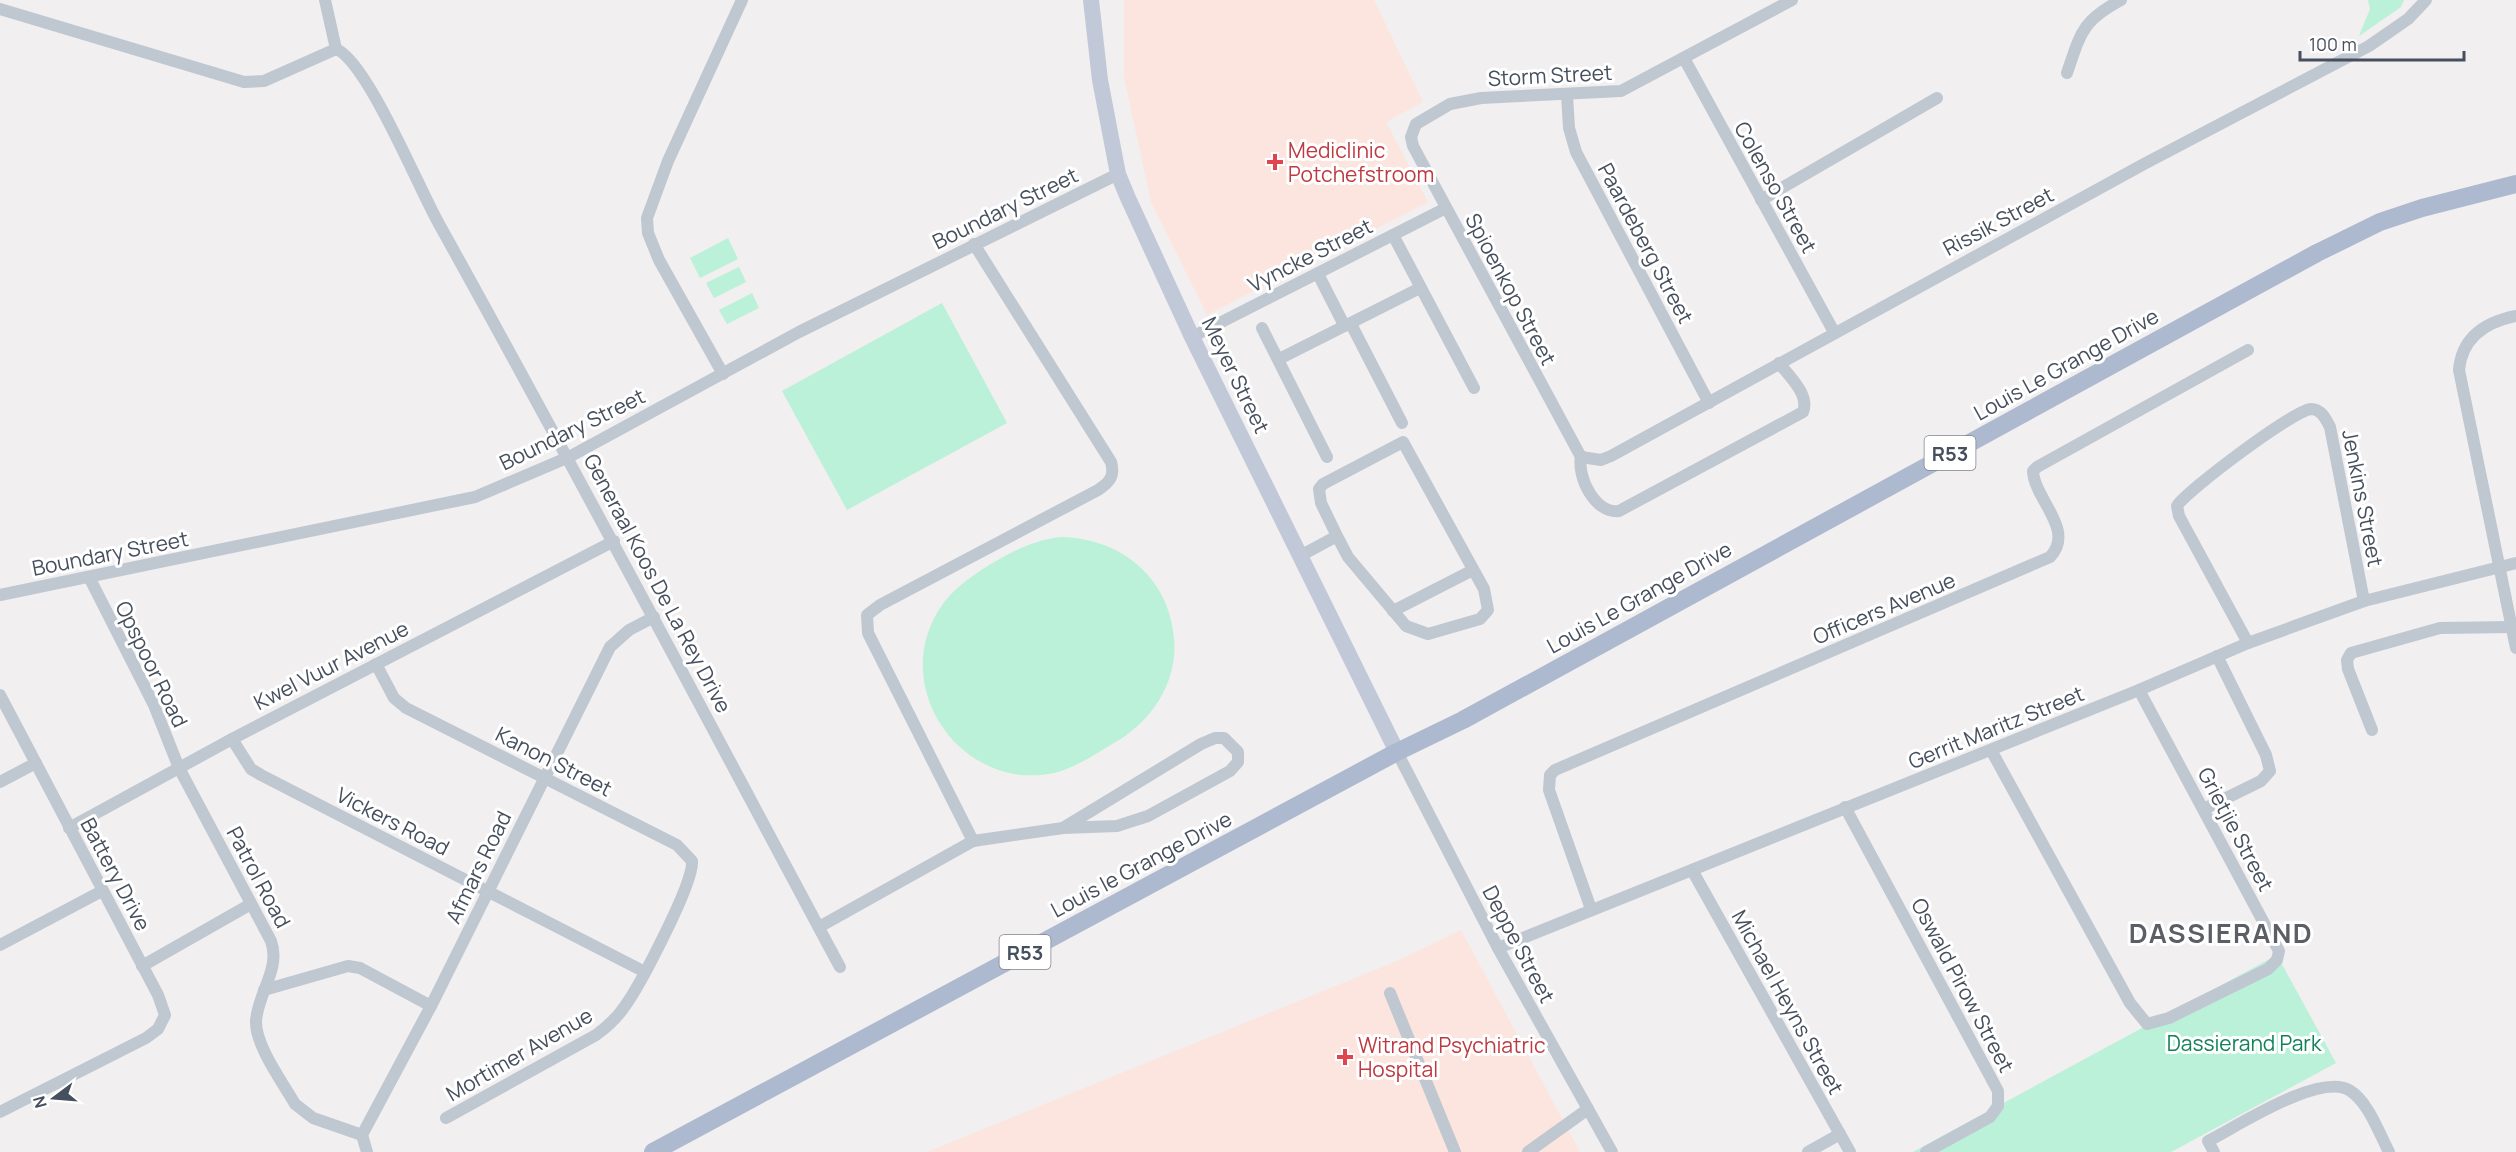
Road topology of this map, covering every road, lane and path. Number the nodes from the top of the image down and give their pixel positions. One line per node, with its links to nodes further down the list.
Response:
1 (325, 0): 8 (street)
2 (742, 0): 30 (street)
3 (1091, 0): 14 (street, Meyer Street)
4 (1792, 0): 9 (street, Storm Street)
5 (2121, 0): 10 (street)
6 (2426, 0): 25 (street, Rissik Street)
7 (0, 9): 8 (street)
8 (336, 49): 34 (street, Generaal Koos De La Rey Drive)
9 (1685, 60): 11 (street, Storm Street); 16 (street, Colenso Street)
10 (2067, 73)
11 (1567, 95): 13 (street, Storm Street); 32 (street, Paardeberg Street)
12 (1937, 98): 16 (street)
13 (1410, 137): 17 (street, Spioenkop Street)
14 (1118, 174): 19 (street, Boundary Street); 26 (street, Meyer Street)
15 (2516, 184): 58 (main road, Louis Le Grange Drive / R53)
16 (1761, 200): 25 (street, Colenso Street)
17 (1446, 208): 18 (street, Vyncke Street); 36 (street, Spioenkop Street)
18 (1393, 235): 20 (street, Vyncke Street); 21 (street)
19 (974, 244): 30 (street, Boundary Street); 67 (street)
20 (1318, 274): 23 (street); 26 (street, Vyncke Street)
21 (1420, 288): 23 (street); 31 (street)
22 (2516, 316): 41 (street)
23 (1347, 325): 28 (street); 33 (street)
24 (1262, 328): 28 (street)
25 (1834, 332): 29 (street, Rissik Street)
26 (1192, 337): 39 (street, Meyer Street)
27 (2248, 350): 73 (street, Officers Avenue)
28 (1279, 359): 35 (street)
29 (1779, 363): 32 (street, Rissik Street); 36 (street, Spioenkop Street)
30 (723, 374): 34 (street, Boundary Street)
31 (1474, 388)
32 (1709, 403): 36 (street, Rissik Street)
33 (1402, 423)
34 (569, 456): 38 (street, Generaal Koos De La Rey Drive); 43 (street, Boundary Street)
35 (1327, 457)
36 (1581, 457)
37 (1337, 536): 39 (street); 42 (street); 46 (street)
38 (614, 541): 47 (street, Generaal Koos De La Rey Drive); 52 (street, Kwel Vuur Avenue)
39 (1300, 556): 58 (street, Meyer Street)
40 (2516, 563): 41 (street, Gerrit Maritz Street)
41 (2499, 567): 45 (street, Gerrit Maritz Street); 48 (street)
42 (1473, 570): 46 (street); 46 (street)
43 (89, 577): 44 (street, Boundary Street); 60 (street, Opspoor Road)
44 (0, 595)
45 (2364, 601): 49 (street, Gerrit Maritz Street); 49 (street, Jenkins Street)
46 (1393, 610)
47 (654, 617): 61 (street, Afmars Road); 74 (street, Generaal Koos De La Rey Drive)
48 (2511, 627): 50 (street); 55 (street)
49 (2248, 643): 51 (street, Gerrit Maritz Street)
50 (2516, 648)
51 (2217, 657): 53 (street, Gerrit Maritz Street); 64 (street)
52 (376, 664): 56 (street, Kwel Vuur Avenue); 61 (street, Kanon Street)
53 (2139, 690): 57 (street, Gerrit Maritz Street); 64 (street, Grietjie Street)
54 (0, 695): 59 (street, Battery Drive)
55 (2372, 730)
56 (232, 739): 60 (street, Kwel Vuur Avenue); 70 (street, Vickers Road)
57 (1991, 750): 63 (street, Gerrit Maritz Street); 64 (street, Grietjie Street)
58 (1397, 752): 76 (street, Deppe Street); 89 (main road, Louis le Grange Drive / R53)
59 (36, 763): 62 (street); 65 (street, Battery Drive)
60 (179, 768): 65 (street, Kwel Vuur Avenue); 72 (street, Patrol Road)
61 (543, 777): 70 (street, Afmars Road); 71 (street, Kanon Street)
62 (0, 782)
63 (1845, 807): 68 (street, Gerrit Maritz Street); 95 (street, Oswald Pirow Street)
64 (2204, 809)
65 (69, 828): 69 (street, Battery Drive)
66 (1062, 828): 66 (street); 67 (street)
67 (973, 841): 74 (street)
68 (1692, 870): 73 (street, Gerrit Maritz Street); 86 (street, Michael Heyns Street)
69 (102, 891): 75 (street); 77 (street, Battery Drive)
70 (488, 892): 79 (street, Vickers Road); 82 (street, Afmars Road)
71 (680, 899): 79 (street, Mortimer Avenue)
72 (251, 904): 77 (street); 80 (street, Patrol Road)
73 (1591, 909): 76 (street, Gerrit Maritz Street)
74 (819, 927): 78 (street, Generaal Koos De La Rey Drive)
75 (0, 945)
76 (1498, 948): 83 (street, Deppe Street)
77 (142, 966): 84 (street, Battery Drive)
78 (840, 967)
79 (645, 972): 85 (street, Mortimer Avenue)
80 (264, 990): 82 (street); 87 (street, Patrol Road)
81 (1390, 993): 90 (street)
82 (431, 1006): 87 (street, Afmars Road)
83 (1588, 1109): 91 (street); 92 (street, Deppe Street)
84 (0, 1112)
85 (446, 1118)
86 (1840, 1134): 93 (street); 94 (street, Michael Heyns Street)
87 (362, 1135): 88 (street)
88 (367, 1152)
89 (653, 1152)
90 (1455, 1152)
91 (1528, 1152)
92 (1612, 1152)
93 (1808, 1152)
94 (1850, 1152)
95 (1926, 1152)
96 (2214, 1152): 97 (street)
97 (2389, 1152)

